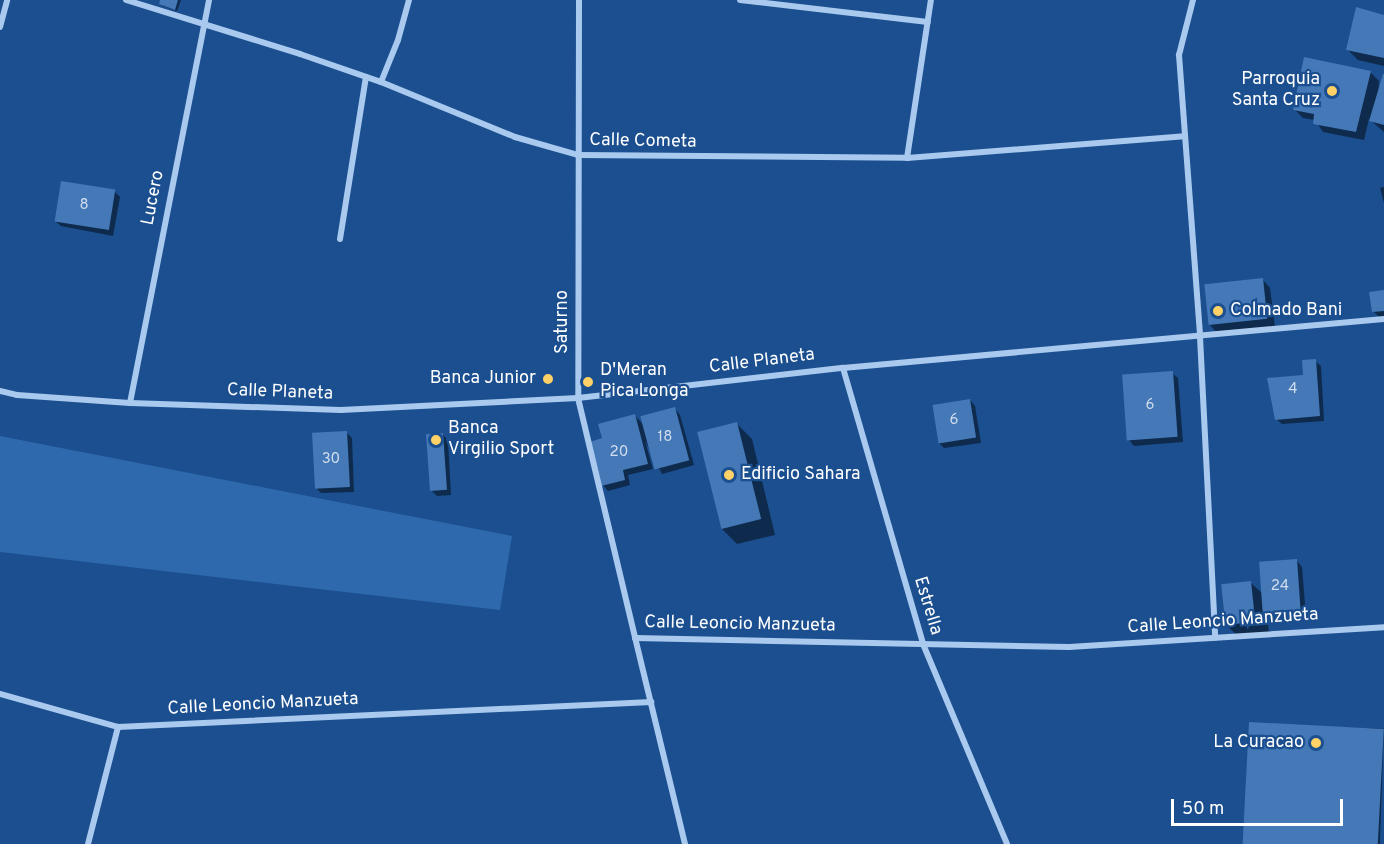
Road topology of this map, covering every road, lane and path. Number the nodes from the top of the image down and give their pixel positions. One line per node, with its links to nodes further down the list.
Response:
1 (7, 0): 12 (street)
2 (126, 0): 11 (street, Calle Cometa)
3 (209, 0): 11 (street, Lucero)
4 (409, 0): 14 (street)
5 (579, 0): 16 (street, Saturno)
6 (740, 0): 9 (street)
7 (931, 0): 10 (street)
8 (1193, 0): 15 (street)
9 (805, 4): 10 (street)
10 (928, 22): 17 (street)
11 (203, 24): 13 (street, Calle Cometa); 24 (street, Lucero)
12 (0, 27)
13 (366, 77): 14 (street, Calle Cometa); 18 (street)
14 (381, 81): 16 (street, Calle Cometa)
15 (1184, 136): 17 (street, Calle Cometa); 20 (street)
16 (578, 155): 17 (street, Calle Cometa); 23 (street, Saturno)
17 (907, 158)
18 (340, 239)
19 (1384, 319): 20 (street, Calle Planeta)
20 (1200, 337): 21 (street, Calle Planeta); 27 (street)
21 (843, 368): 23 (street, Calle Planeta); 28 (street, Estrella)
22 (0, 391): 24 (street, Calle Planeta)
23 (578, 398): 24 (street, Calle Planeta); 26 (street, Saturno)
24 (130, 403)
25 (1384, 627): 27 (street, Calle Leoncio Manzueta)
26 (635, 638): 28 (street, Calle Leoncio Manzueta); 30 (street, Calle Leoncio Manzueta)
27 (1215, 638): 28 (street, Calle Leoncio Manzueta)
28 (923, 644): 34 (street, Estrella)
29 (0, 694): 31 (street, Calle Leoncio Manzueta)
30 (651, 702): 31 (street, Calle Leoncio Manzueta); 33 (street)
31 (118, 728): 32 (street)
32 (88, 844)
33 (685, 844)
34 (1007, 844)

